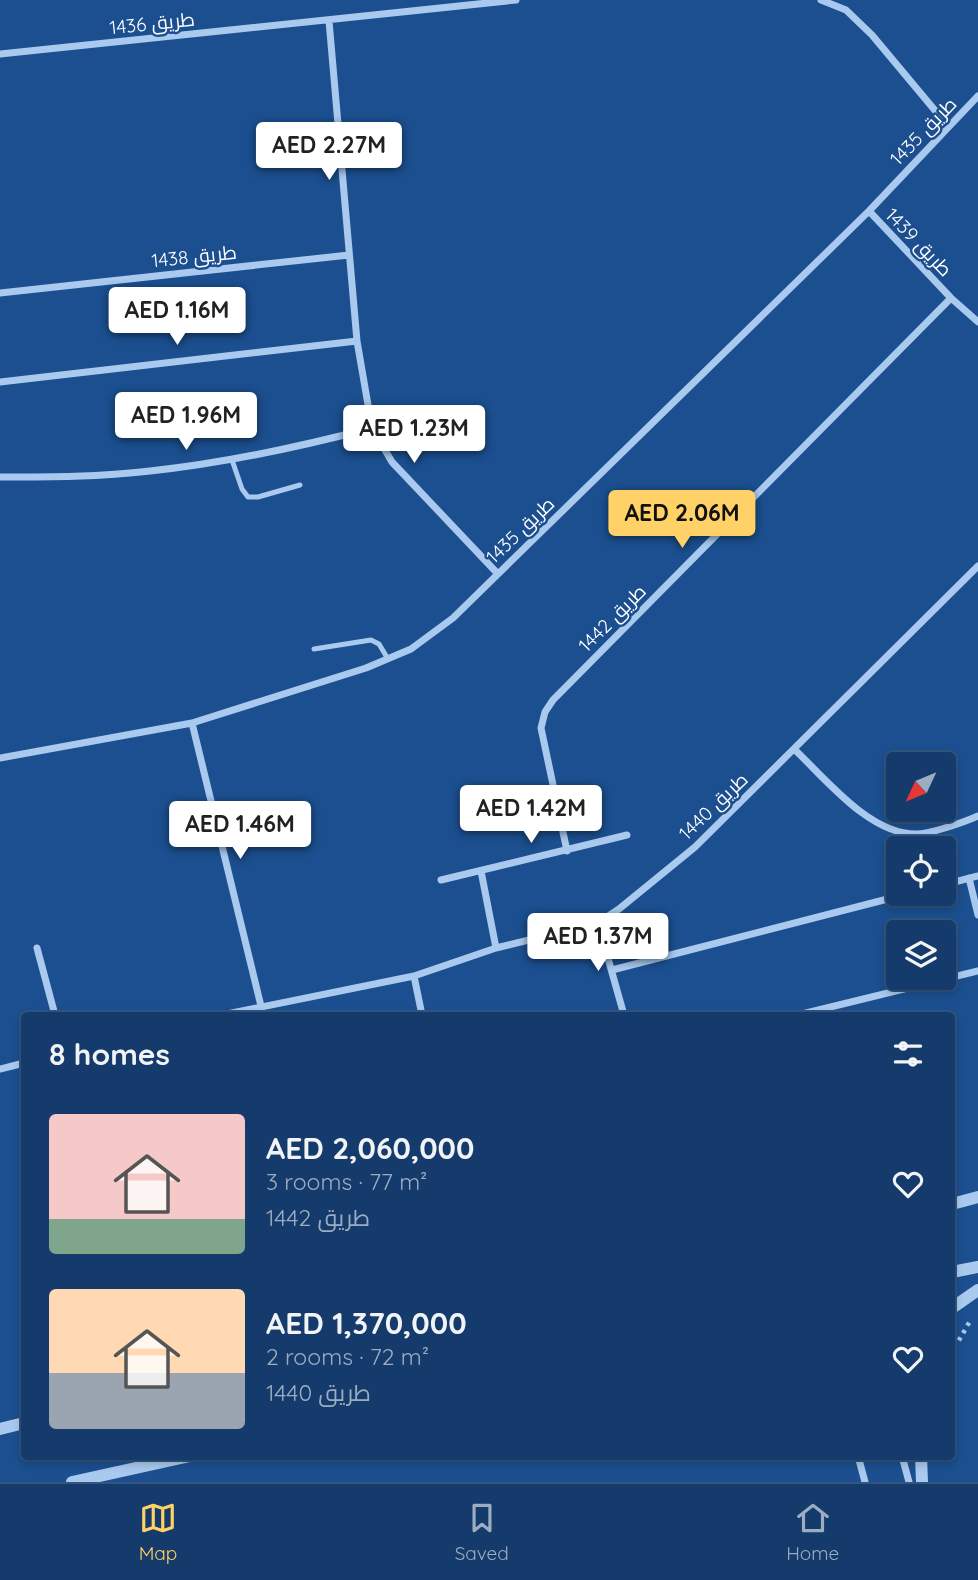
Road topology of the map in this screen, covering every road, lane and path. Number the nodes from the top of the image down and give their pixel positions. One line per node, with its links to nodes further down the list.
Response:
1 (516, 0): 3 (street, طريق 1436)
2 (821, 0): 6 (street)
3 (329, 21): 4 (street, طريق 1436); 8 (street)
4 (0, 54)
5 (978, 96): 6 (street, طريق 1435)
6 (948, 126): 7 (street, طريق 1435)
7 (869, 211): 10 (street, طريق 1439); 19 (street, طريق 1435)
8 (349, 255): 9 (street, طريق 1438); 12 (street)
9 (0, 293)
10 (951, 298): 11 (street, طريق 1439); 27 (street, طريق 1442)
11 (978, 322)
12 (357, 341): 13 (street); 14 (street)
13 (0, 382)
14 (372, 428): 15 (street); 19 (street)
15 (232, 460): 16 (street); 17 (lane)
16 (0, 477)
17 (300, 485)
18 (978, 566): 23 (street, طريق 1440)
19 (498, 574): 21 (street, طريق 1435)
20 (314, 649): 21 (lane)
21 (388, 659): 22 (street, طريق 1435)
22 (192, 723): 24 (street, طريق 1435); 41 (street)
23 (794, 749): 25 (street); 35 (street, طريق 1440)
24 (0, 758)
25 (978, 816)
26 (627, 835): 27 (street)
27 (567, 851): 28 (street)
28 (481, 871): 31 (street); 37 (street)
29 (978, 876): 30 (street)
30 (969, 878): 32 (street); 34 (street)
31 (441, 880)
32 (956, 882)
33 (886, 899): 38 (street)
34 (978, 915)
35 (598, 923): 37 (street, طريق 1440); 38 (street)
36 (37, 948): 42 (street)
37 (496, 948): 40 (street, طريق 1440)
38 (612, 970): 45 (street)
39 (978, 971): 46 (street)
40 (414, 976): 41 (street, طريق 1440); 44 (street)
41 (261, 1006): 43 (street, طريق 1440)
42 (53, 1012)
43 (235, 1012)
44 (421, 1012)
45 (623, 1012)
46 (810, 1012)
47 (21, 1064): 48 (street)
48 (0, 1069)
49 (978, 1197): 50 (street)
50 (955, 1203)
51 (978, 1267): 52 (street)
52 (955, 1271)
53 (978, 1290): 54 (street)
54 (955, 1306)
55 (971, 1319): 56 (path)
56 (955, 1340)
57 (21, 1424): 58 (street)
58 (0, 1429)
59 (172, 1460): 63 (street)
60 (860, 1460): 64 (street)
61 (903, 1460): 65 (street)
62 (921, 1460): 66 (street)
63 (72, 1482)
64 (865, 1482)
65 (909, 1482)
66 (922, 1482)

